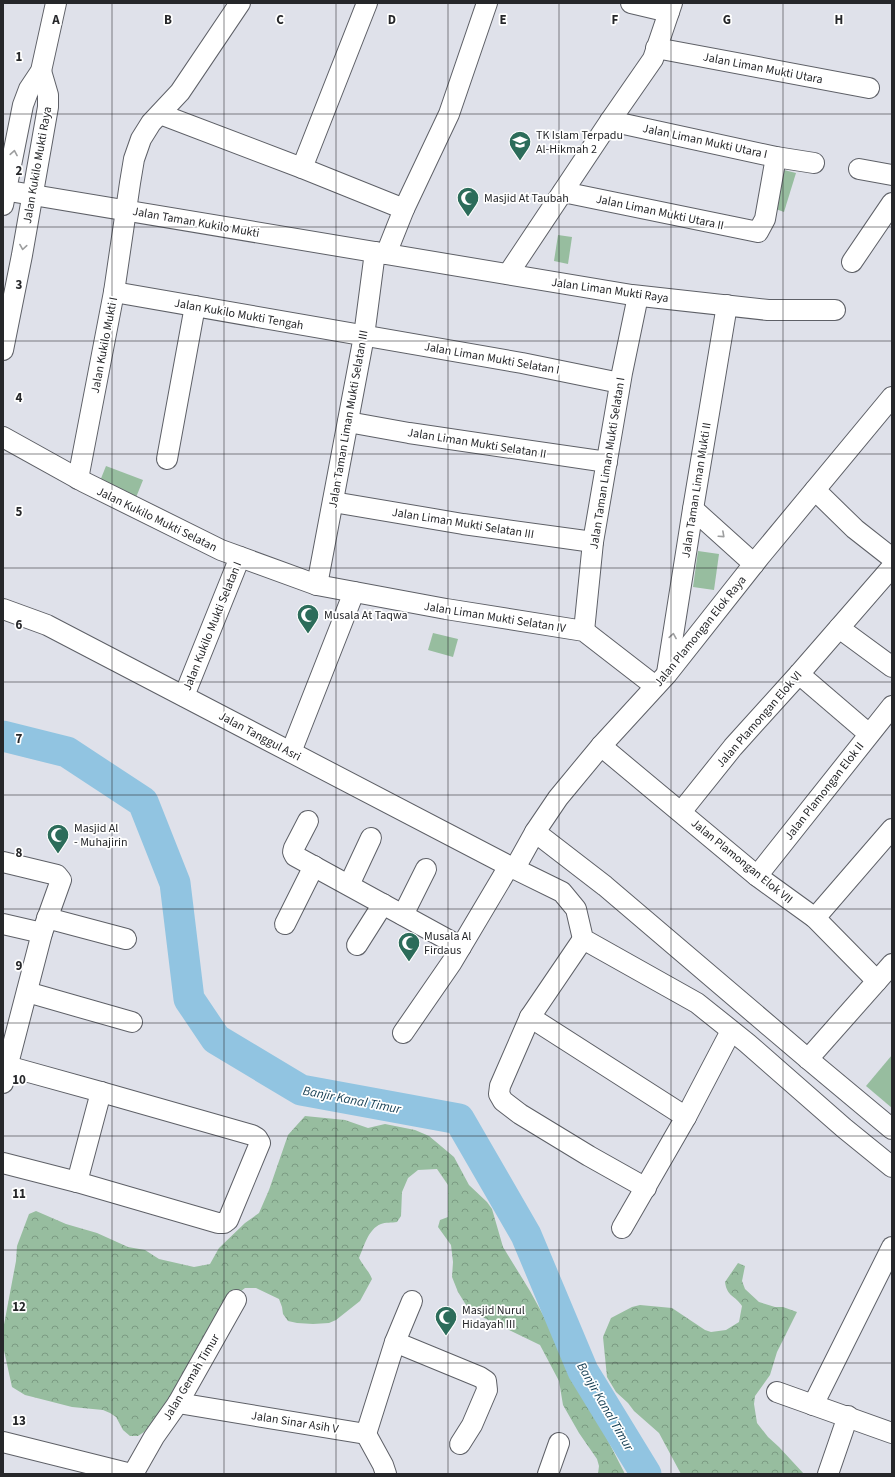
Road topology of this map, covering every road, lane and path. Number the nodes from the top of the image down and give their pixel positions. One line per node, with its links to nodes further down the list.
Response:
1 (56, 3): 8 (street)
2 (240, 3): 10 (street, Jalan Kukilo Mukti I)
3 (367, 3): 14 (street)
4 (487, 3): 21 (street, Jalan Taman Liman Mukti Selatan III)
5 (631, 3): 6 (street)
6 (671, 7): 7 (street)
7 (656, 48): 9 (street, Jalan Liman Mukti Utara); 11 (street)
8 (40, 71): 18 (street, Jalan Kukilo Mukti Raya); 19 (street, Jalan Kukilo Mukti Raya, one-way to 8)
9 (869, 88)
10 (160, 114): 14 (street); 22 (street, Jalan Kukilo Mukti I)
11 (610, 121): 12 (street, Jalan Liman Mukti Utara I); 17 (street)
12 (776, 157): 13 (street, Jalan Liman Mukti Utara I); 23 (street, Jalan Liman Mukti Utara I)
13 (814, 162)
14 (302, 168): 21 (street)
15 (858, 169): 16 (street)
16 (892, 175)
17 (563, 192): 23 (street, Jalan Liman Mukti Utara II); 26 (street)
18 (32, 194): 19 (street, Jalan Taman Kukilo Mukti); 22 (street, Jalan Taman Kukilo Mukti); 33 (street, Jalan Kukilo Mukti Raya, one-way to 33)
19 (4, 195)
20 (892, 203): 25 (street)
21 (404, 209): 24 (street, Jalan Taman Liman Mukti Selatan III)
22 (126, 210): 24 (street, Jalan Taman Kukilo Mukti); 27 (street, Jalan Kukilo Mukti I)
23 (758, 232)
24 (381, 253): 26 (street, Jalan Liman Mukti Raya); 32 (street, Jalan Taman Liman Mukti Selatan III)
25 (852, 262)
26 (508, 274): 28 (street, Jalan Liman Mukti Raya)
27 (114, 292): 30 (street, Jalan Kukilo Mukti Tengah); 40 (street, Jalan Kukilo Mukti I)
28 (638, 296): 29 (street, Jalan Liman Mukti Raya); 34 (street, Jalan Taman Liman Mukti Selatan I)
29 (727, 305): 31 (street, Jalan Liman Mukti Raya); 43 (street, Jalan Taman Liman Mukti II)
30 (195, 306): 32 (street, Jalan Kukilo Mukti Tengah); 38 (street)
31 (835, 310)
32 (364, 336): 34 (street, Jalan Liman Mukti Selatan I); 36 (street, Jalan Taman Liman Mukti Selatan III)
33 (3, 350)
34 (620, 383): 39 (street, Jalan Taman Liman Mukti Selatan I)
35 (892, 397): 41 (street, Jalan Plamongan Elok Raya)
36 (348, 422): 39 (street, Jalan Liman Mukti Selatan II); 42 (street, Jalan Taman Liman Mukti Selatan III)
37 (3, 436): 40 (street, Jalan Kukilo Mukti Selatan)
38 (167, 459)
39 (607, 462): 44 (street, Jalan Taman Liman Mukti Selatan I)
40 (78, 479): 45 (street, Jalan Kukilo Mukti Selatan)
41 (815, 490): 46 (street); 47 (street, Jalan Plamongan Elok Raya)
42 (333, 502): 44 (street, Jalan Liman Mukti Selatan III); 49 (street, Jalan Taman Liman Mukti Selatan III)
43 (693, 509): 47 (street, one-way to 47); 56 (street, Jalan Taman Liman Mukti II, one-way to 43)
44 (593, 542): 53 (street, Jalan Taman Liman Mukti Selatan I)
45 (240, 557): 49 (street, Jalan Kukilo Mukti Selatan); 57 (street, Jalan Kukilo Mukti Selatan I)
46 (892, 558)
47 (754, 564): 56 (street, Jalan Plamongan Elok Raya)
48 (892, 567): 52 (street, Jalan Plamongan Elok VI)
49 (317, 585): 50 (street, Jalan Liman Mukti Selatan IV)
50 (354, 592): 53 (street, Jalan Liman Mukti Selatan IV); 61 (street)
51 (3, 609): 57 (street, Jalan Tanggul Asri)
52 (839, 628): 54 (street); 55 (street, Jalan Plamongan Elok VI)
53 (584, 631): 56 (street, Jalan Liman Mukti Selatan IV)
54 (892, 667)
55 (799, 674): 59 (street); 62 (street, Jalan Plamongan Elok VI)
56 (661, 680): 60 (street, Jalan Plamongan Elok Raya)
57 (184, 696): 61 (street, Jalan Tanggul Asri)
58 (892, 706): 59 (street, Jalan Plamongan Elok II)
59 (869, 734): 71 (street, Jalan Plamongan Elok II)
60 (601, 746): 62 (street, Jalan Plamongan Elok VII); 65 (street, Jalan Plamongan Elok Raya)
61 (291, 752): 69 (street, Jalan Tanggul Asri)
62 (681, 812): 71 (street, Jalan Plamongan Elok VII)
63 (308, 821): 68 (street)
64 (892, 829): 75 (street)
65 (534, 832): 69 (street, Jalan Plamongan Elok Raya); 84 (street)
66 (371, 838): 72 (street)
67 (3, 862): 78 (street)
68 (314, 866): 72 (street); 77 (street)
69 (512, 867): 79 (street, Jalan Tanggul Asri); 82 (street, Jalan Plamongan Elok Raya)
70 (426, 869): 74 (street)
71 (757, 876): 75 (street, Jalan Plamongan Elok VII)
72 (349, 885): 73 (street)
73 (383, 904): 74 (street); 81 (street)
74 (403, 915): 82 (street)
75 (815, 918): 85 (street, Jalan Plamongan Elok VII)
76 (3, 924): 78 (street)
77 (285, 924)
78 (45, 926): 80 (street); 86 (street)
79 (583, 939): 87 (street); 88 (street)
80 (126, 940)
81 (357, 946)
82 (461, 947): 91 (street, Jalan Plamongan Elok Raya)
83 (892, 964): 85 (street)
84 (716, 980): 87 (street); 92 (street)
85 (877, 981): 92 (street)
86 (27, 992): 89 (street); 93 (street)
87 (697, 1003): 90 (street)
88 (530, 1017): 95 (street); 100 (street)
89 (132, 1022)
90 (731, 1031): 95 (street); 98 (street)
91 (403, 1033)
92 (808, 1059): 96 (street)
93 (4, 1076): 94 (street)
94 (101, 1092): 99 (street); 99 (street)
95 (686, 1116): 100 (street)
96 (892, 1129)
97 (3, 1163): 99 (street)
98 (892, 1167)
99 (77, 1182)
100 (646, 1188): 101 (street)
101 (622, 1228)
102 (892, 1247): 108 (street)
103 (236, 1300): 107 (street, Jalan Gemah Timur)
104 (412, 1301): 105 (street)
105 (395, 1342): 111 (street); 114 (street)
106 (777, 1392): 108 (street)
107 (178, 1403): 111 (street, Jalan Sinar Asih V); 115 (street, Jalan Gemah Timur)
108 (813, 1405): 109 (street)
109 (848, 1416): 110 (street); 118 (street)
110 (892, 1433)
111 (366, 1434): 116 (street)
112 (3, 1442): 115 (street)
113 (559, 1443): 117 (street)
114 (460, 1444)
115 (132, 1474)
116 (386, 1474)
117 (548, 1474)
118 (828, 1474)

